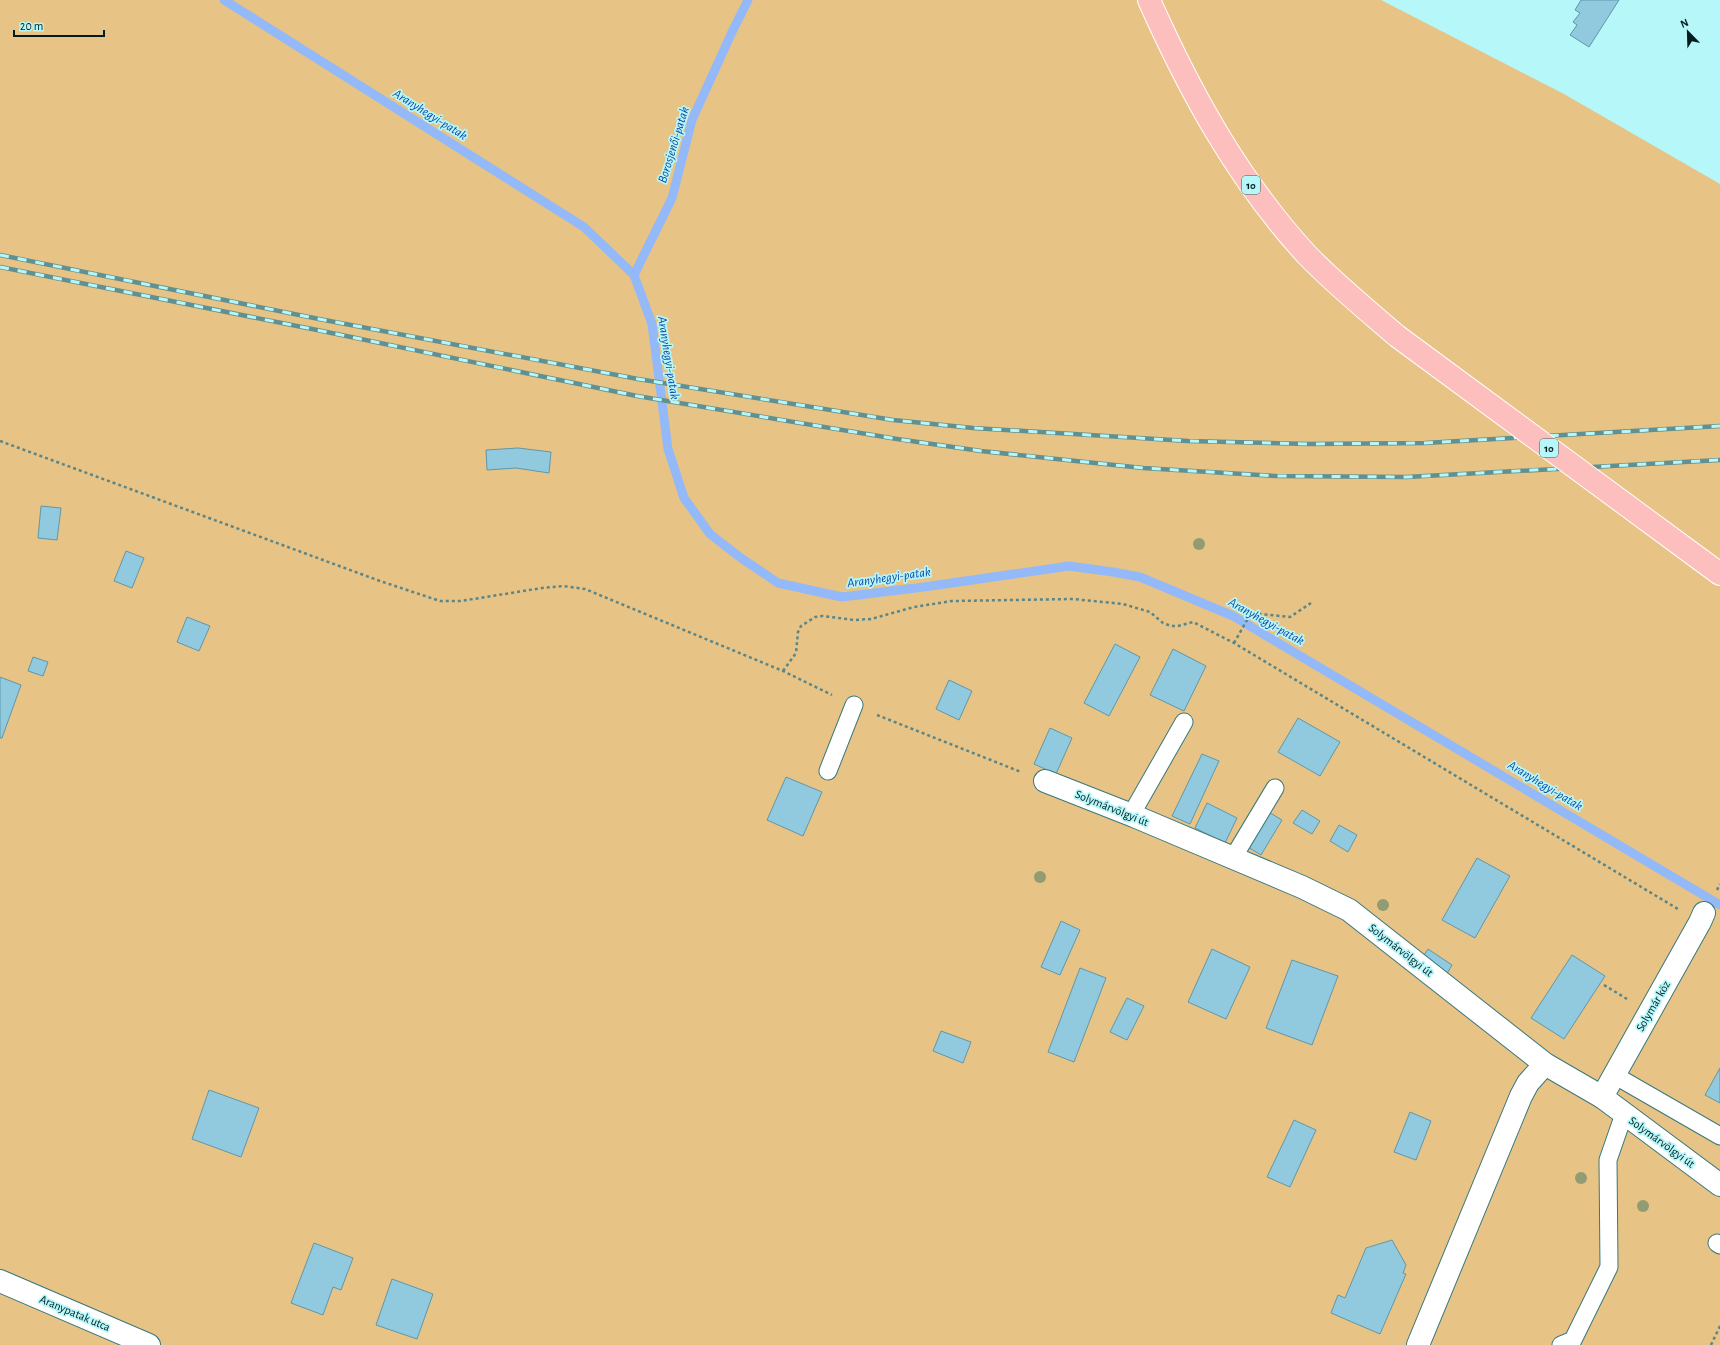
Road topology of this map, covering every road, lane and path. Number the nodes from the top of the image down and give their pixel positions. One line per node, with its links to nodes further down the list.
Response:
1 (1149, 0): 3 (main road, 10, bridge)
2 (0, 441): 6 (path)
3 (1720, 574)
4 (1311, 602): 5 (path)
5 (1234, 643): 6 (path); 14 (path)
6 (783, 671): 7 (path)
7 (854, 705): 9 (lane); 10 (path)
8 (1184, 722): 12 (lane)
9 (828, 771)
10 (1045, 781): 12 (street, Solymárvölgyi út)
11 (1275, 788): 13 (lane)
12 (1131, 815): 13 (street, Solymárvölgyi út)
13 (1233, 858): 15 (street, Solymárvölgyi út)
14 (1702, 918): 16 (street, Solymár köz)
15 (1546, 1064): 17 (street, Solymárvölgyi út); 24 (street)
16 (1614, 1075): 17 (street, Solymár köz); 19 (lane)
17 (1602, 1097): 18 (street, Solymárvölgyi út)
18 (1624, 1114): 20 (street, Solymárvölgyi út); 25 (lane)
19 (1720, 1136)
20 (1720, 1185)
21 (0, 1281): 23 (street, Aranypatak utca)
22 (1720, 1326): 26 (path)
23 (149, 1345)
24 (1418, 1345)
25 (1560, 1345)
26 (1711, 1345)

